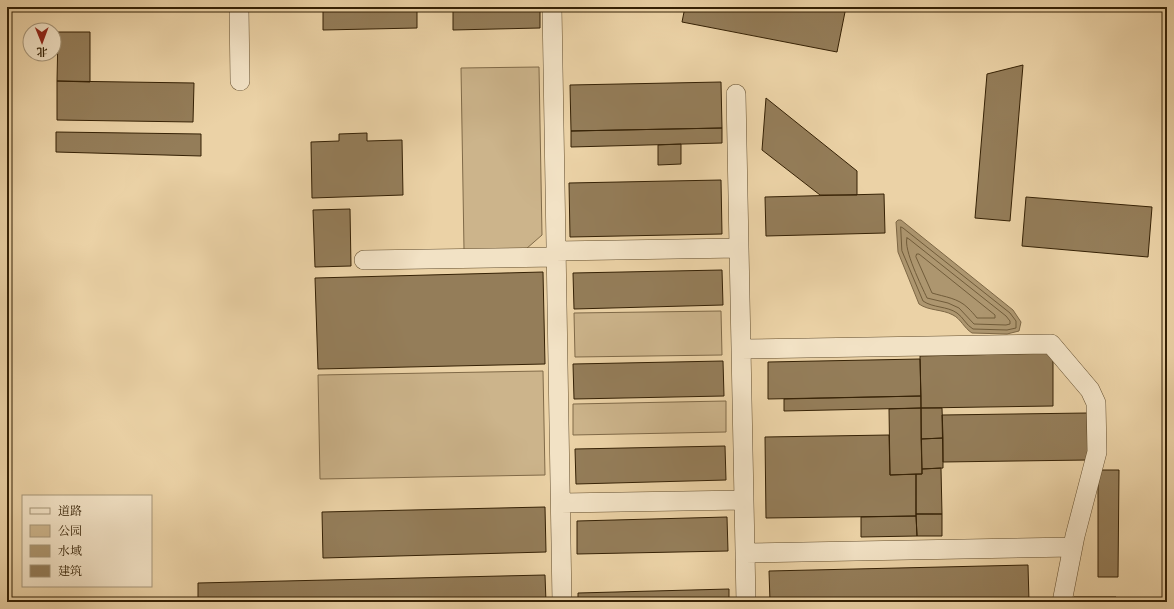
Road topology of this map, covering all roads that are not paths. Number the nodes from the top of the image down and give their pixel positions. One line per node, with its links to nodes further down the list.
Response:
1 (239, 7): 3 (lane)
2 (552, 7): 6 (lane)
3 (240, 81)
4 (736, 94): 5 (lane)
5 (739, 248): 6 (lane); 8 (lane)
6 (556, 254): 7 (lane); 10 (lane)
7 (364, 260)
8 (741, 349): 9 (lane); 11 (lane)
9 (744, 500): 10 (lane); 12 (lane)
10 (561, 503): 13 (lane)
11 (1073, 547): 12 (lane); 15 (lane)
12 (745, 553): 14 (lane)
13 (562, 602)
14 (746, 602)
15 (1062, 602)

